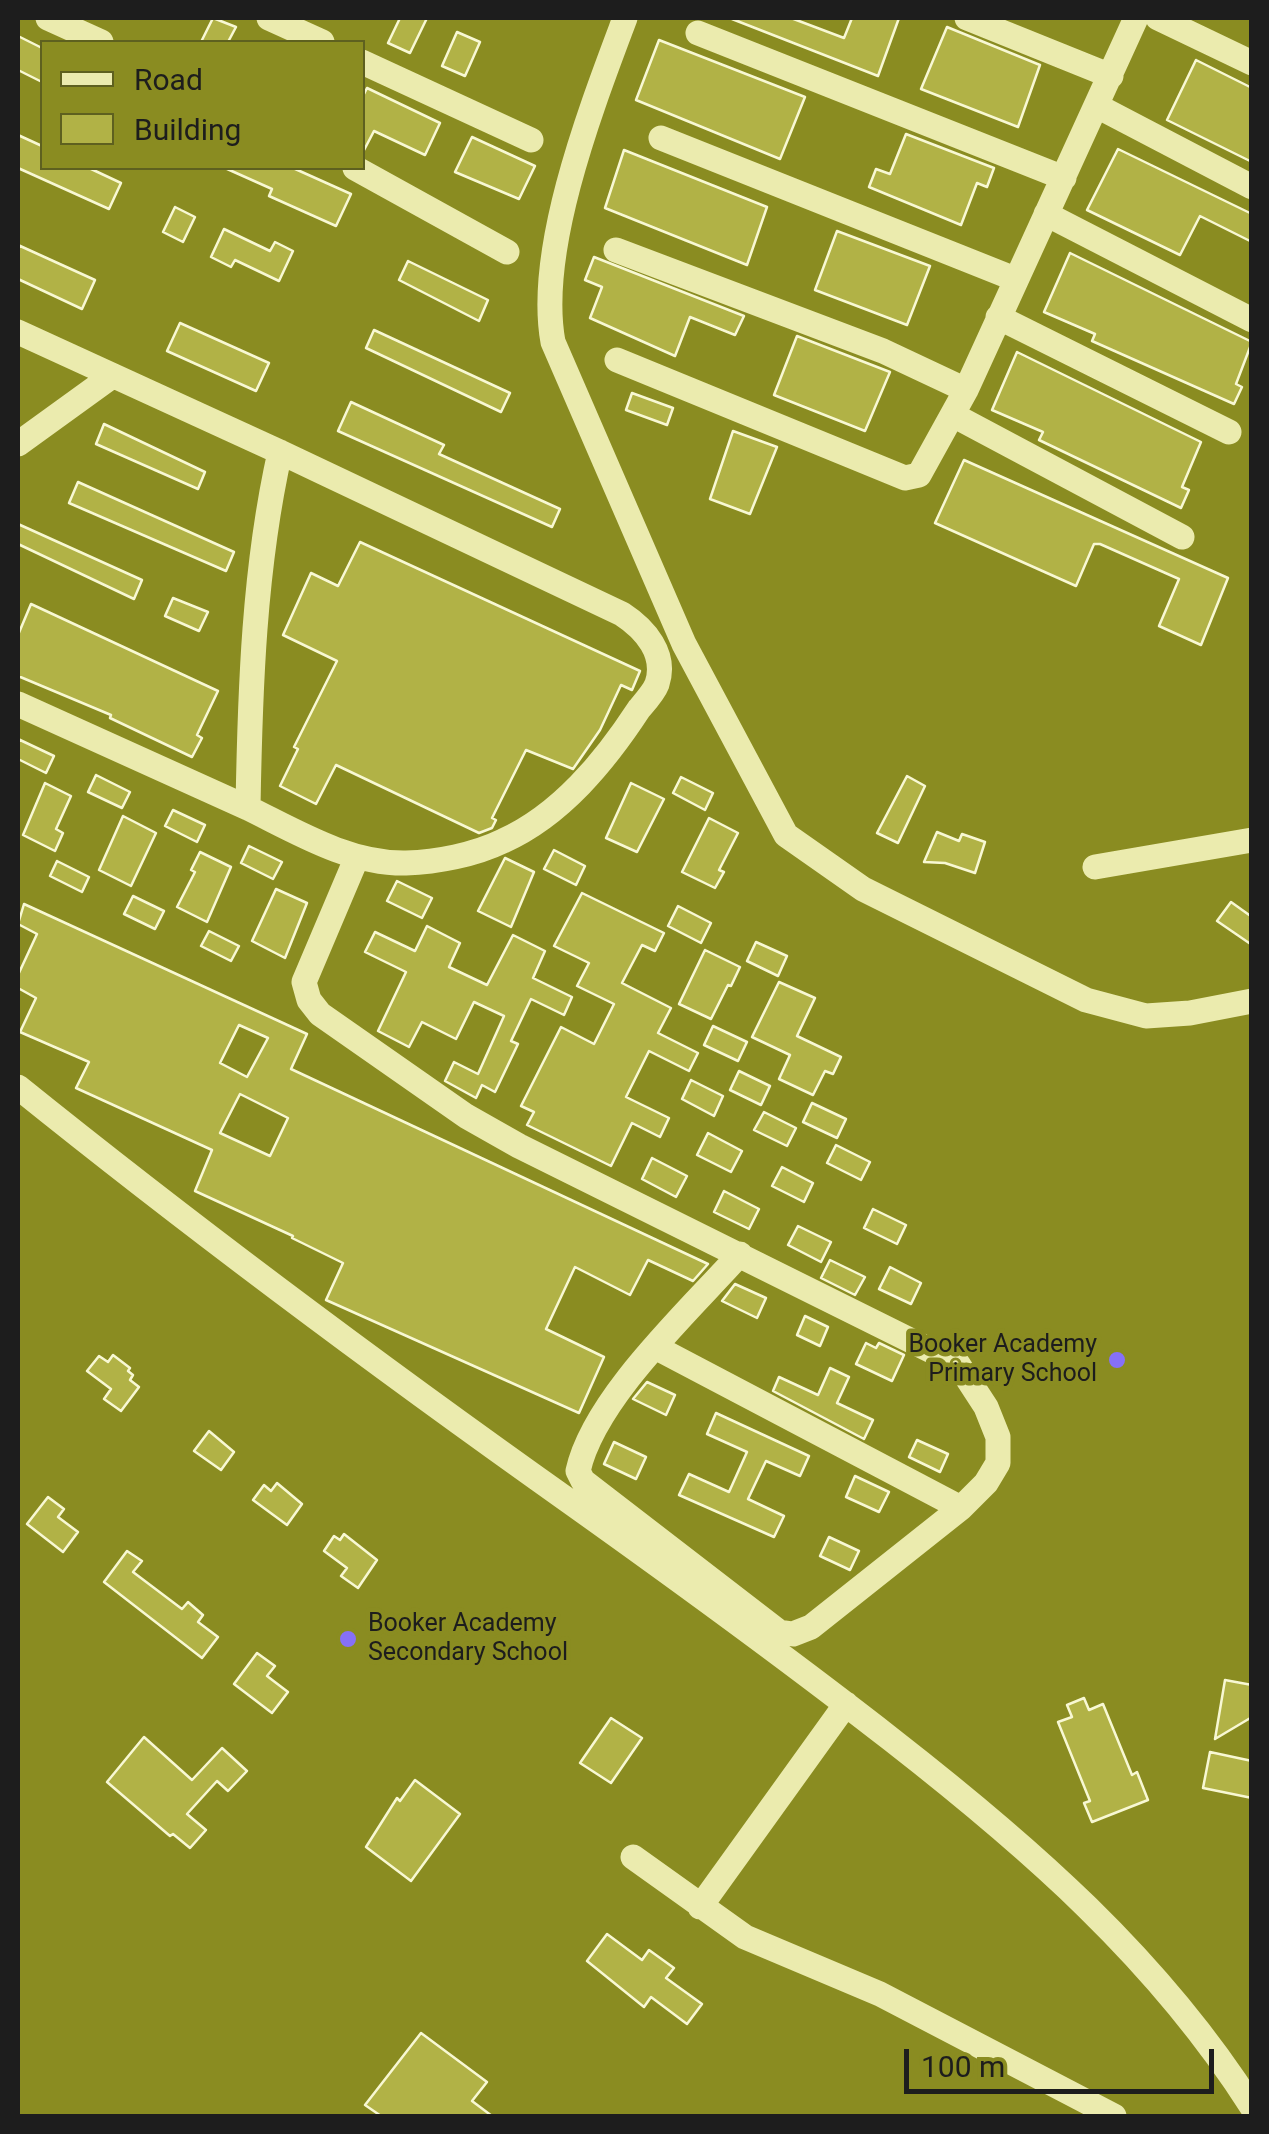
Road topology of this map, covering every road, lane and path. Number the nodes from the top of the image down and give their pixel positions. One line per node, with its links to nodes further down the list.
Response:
1 (48, 18): 8 (street)
2 (269, 18): 9 (street)
3 (625, 18): 39 (street)
4 (967, 18): 12 (street)
5 (1136, 18): 12 (street)
6 (1158, 18): 10 (street)
7 (698, 32): 17 (street)
8 (97, 40)
9 (318, 40)
10 (1252, 62)
11 (365, 63): 15 (street)
12 (1111, 76): 13 (street)
13 (1097, 106): 17 (street); 18 (street)
14 (661, 138): 22 (street)
15 (530, 140)
16 (358, 170): 21 (street)
17 (1064, 178): 19 (street)
18 (1252, 187)
19 (1046, 214): 22 (street); 24 (street)
20 (616, 250): 28 (street)
21 (507, 252)
22 (1015, 280): 23 (street)
23 (998, 317): 28 (street); 30 (street)
24 (1252, 320)
25 (18, 332): 27 (street)
26 (617, 360): 29 (street)
27 (112, 376): 31 (street); 32 (street)
28 (966, 390): 29 (street)
29 (952, 416): 33 (street)
30 (1229, 432)
31 (18, 444)
32 (280, 452): 35 (street); 37 (street)
33 (1182, 537)
34 (18, 704): 35 (street)
35 (248, 808): 37 (street)
36 (1252, 840): 38 (street)
37 (356, 857): 41 (street)
38 (1096, 867)
39 (1252, 1001)
40 (18, 1086): 44 (street)
41 (740, 1254): 42 (street); 43 (street)
42 (655, 1348): 43 (street); 43 (street)
43 (960, 1508)
44 (846, 1704): 46 (street); 47 (street)
45 (634, 1858): 46 (street)
46 (700, 1907): 48 (street)
47 (1252, 2107)
48 (1114, 2116)

